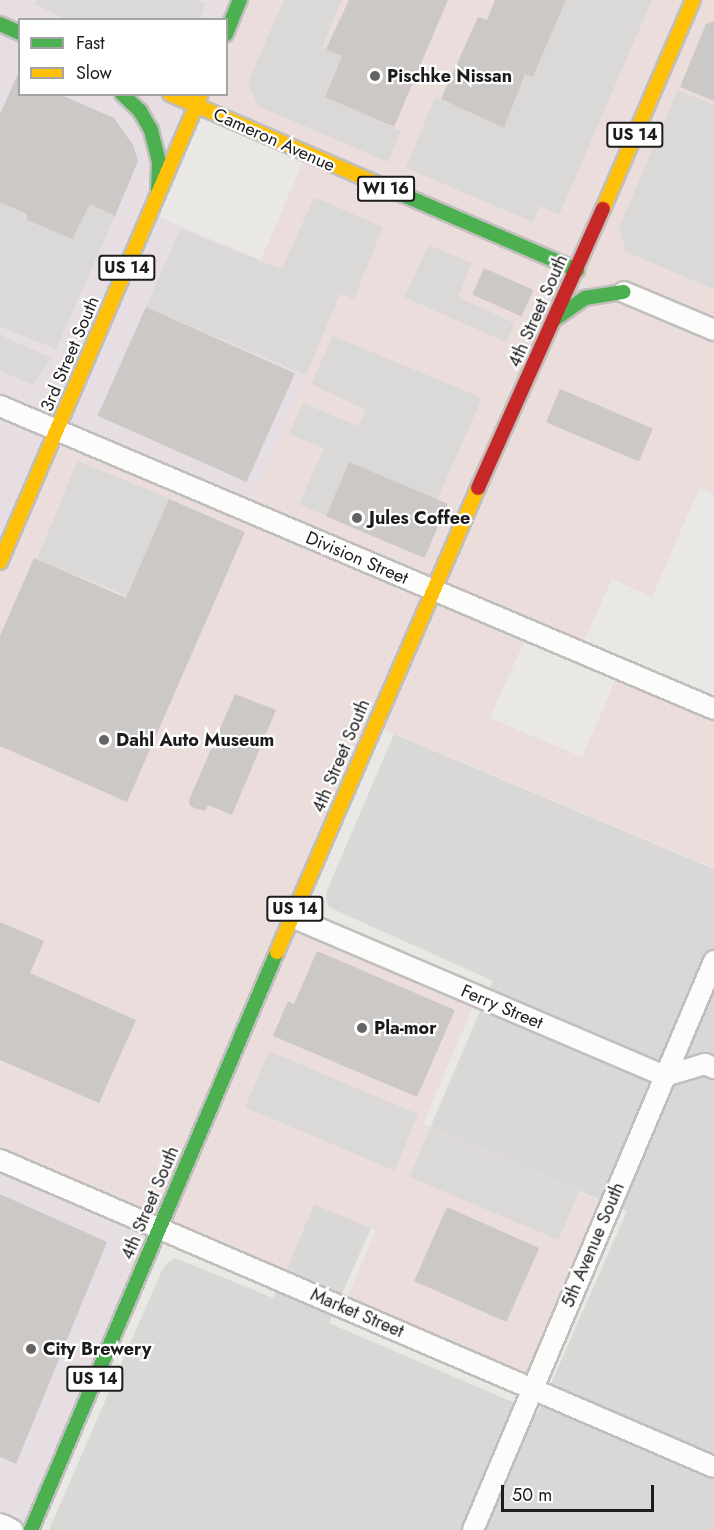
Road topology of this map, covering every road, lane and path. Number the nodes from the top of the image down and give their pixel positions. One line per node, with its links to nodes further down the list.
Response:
1 (240, 0): 4 (main road)
2 (693, 0): 10 (main road, 4th Street South / US 14)
3 (0, 24): 5 (main road)
4 (228, 29)
5 (18, 32)
6 (124, 96): 9 (main road)
7 (180, 96): 8 (main road, Cameron Avenue)
8 (199, 100): 9 (main road, 3rd Street South / US 14); 10 (main road, Cameron Avenue / WI 16)
9 (158, 195): 15 (main road, 3rd Street South / US 14)
10 (577, 270): 12 (main road, 4th Street South / US 14)
11 (624, 292): 12 (main road); 13 (street)
12 (555, 319): 17 (main road, 4th Street South / US 14)
13 (714, 330)
14 (0, 406): 15 (street, Division Street)
15 (57, 430): 16 (main road, 3rd Street South / US 14); 17 (street, Division Street)
16 (0, 562)
17 (432, 590): 18 (street, Division Street); 19 (main road, 4th Street South / US 14)
18 (714, 710)
19 (292, 917): 22 (street, Ferry Street); 24 (main road, 4th Street South / US 14)
20 (714, 961): 22 (street, 5th Avenue South)
21 (714, 1068): 22 (street)
22 (665, 1076): 25 (street, 5th Avenue South)
23 (0, 1160): 24 (street, Market Street)
24 (159, 1228): 25 (street, Market Street); 29 (main road, 4th Street South / US 14)
25 (532, 1389): 26 (street, Market Street); 30 (street, 5th Avenue South)
26 (714, 1467)
27 (0, 1524): 28 (street)
28 (14, 1530)
29 (31, 1530)
30 (472, 1530)

